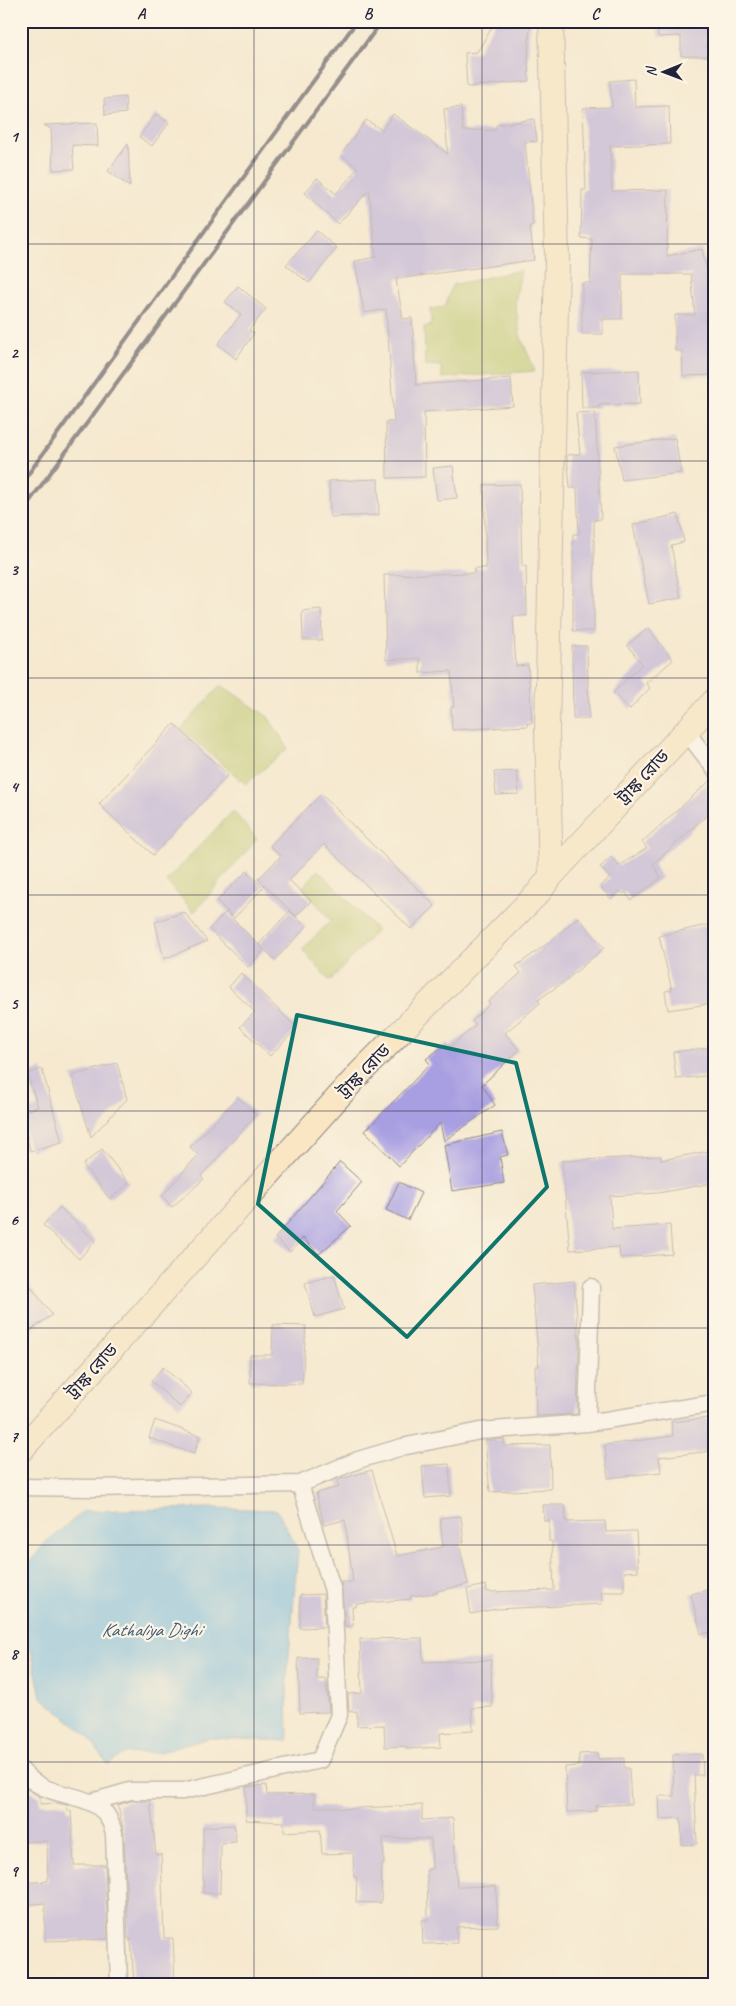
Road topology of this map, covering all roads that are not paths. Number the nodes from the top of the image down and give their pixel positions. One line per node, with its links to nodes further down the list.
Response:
1 (551, 21): 5 (main road)
2 (715, 700): 3 (main road, ট্রাঙ্ক রোড)
3 (686, 731): 4 (street); 5 (main road, ট্রাঙ্ক রোড)
4 (715, 769)
5 (551, 876): 9 (main road, ট্রাঙ্ক রোড)
6 (591, 1287): 8 (street)
7 (715, 1403): 8 (street)
8 (587, 1423): 10 (street)
9 (21, 1450)
10 (300, 1484): 11 (street); 13 (street)
11 (21, 1487)
12 (21, 1770): 13 (street)
13 (92, 1802): 14 (street)
14 (119, 1985)

